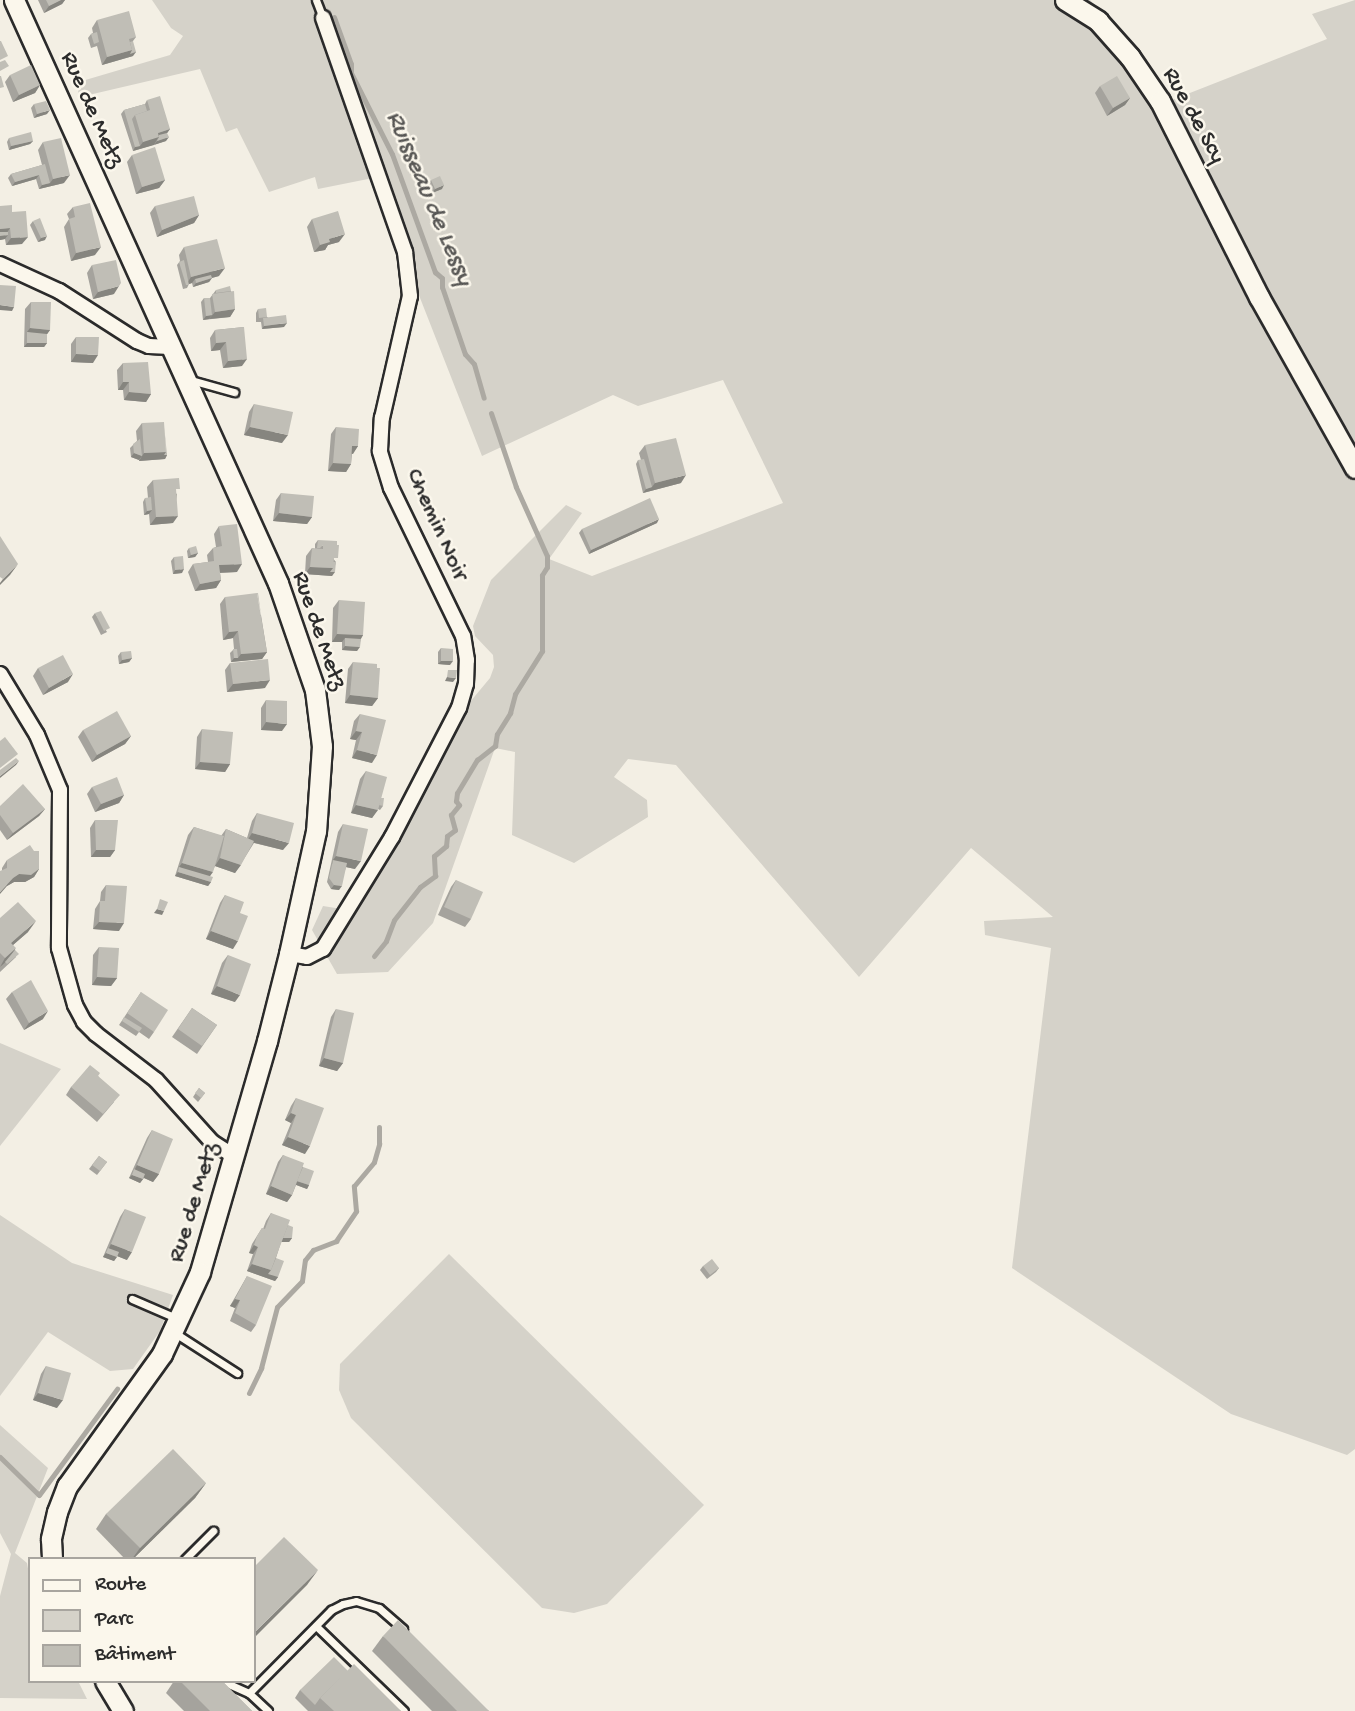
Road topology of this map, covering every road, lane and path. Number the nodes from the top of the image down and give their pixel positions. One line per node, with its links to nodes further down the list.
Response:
1 (14, 0): 6 (main road, Rue de Metz)
2 (316, 0): 4 (lane)
3 (1065, 0): 9 (main road, Rue de Scy)
4 (323, 18): 11 (street, Chemin Noir)
5 (0, 264): 6 (street)
6 (170, 347): 7 (main road, Rue de Metz)
7 (186, 378): 8 (lane); 11 (main road, Rue de Metz)
8 (234, 392)
9 (1355, 468)
10 (0, 674): 12 (street)
11 (289, 954): 12 (main road, Rue de Metz)
12 (235, 1157): 14 (main road, Rue de Metz)
13 (132, 1299): 14 (lane)
14 (178, 1326): 15 (lane); 17 (main road, Rue de Metz)
15 (237, 1373)
16 (214, 1531): 18 (lane)
17 (52, 1557)
18 (187, 1557)
19 (316, 1626): 20 (lane); 23 (lane); 26 (lane)
20 (411, 1637)
21 (105, 1683): 24 (main road)
22 (226, 1683): 23 (lane)
23 (249, 1693): 25 (lane)
24 (122, 1711)
25 (268, 1711)
26 (404, 1711)

